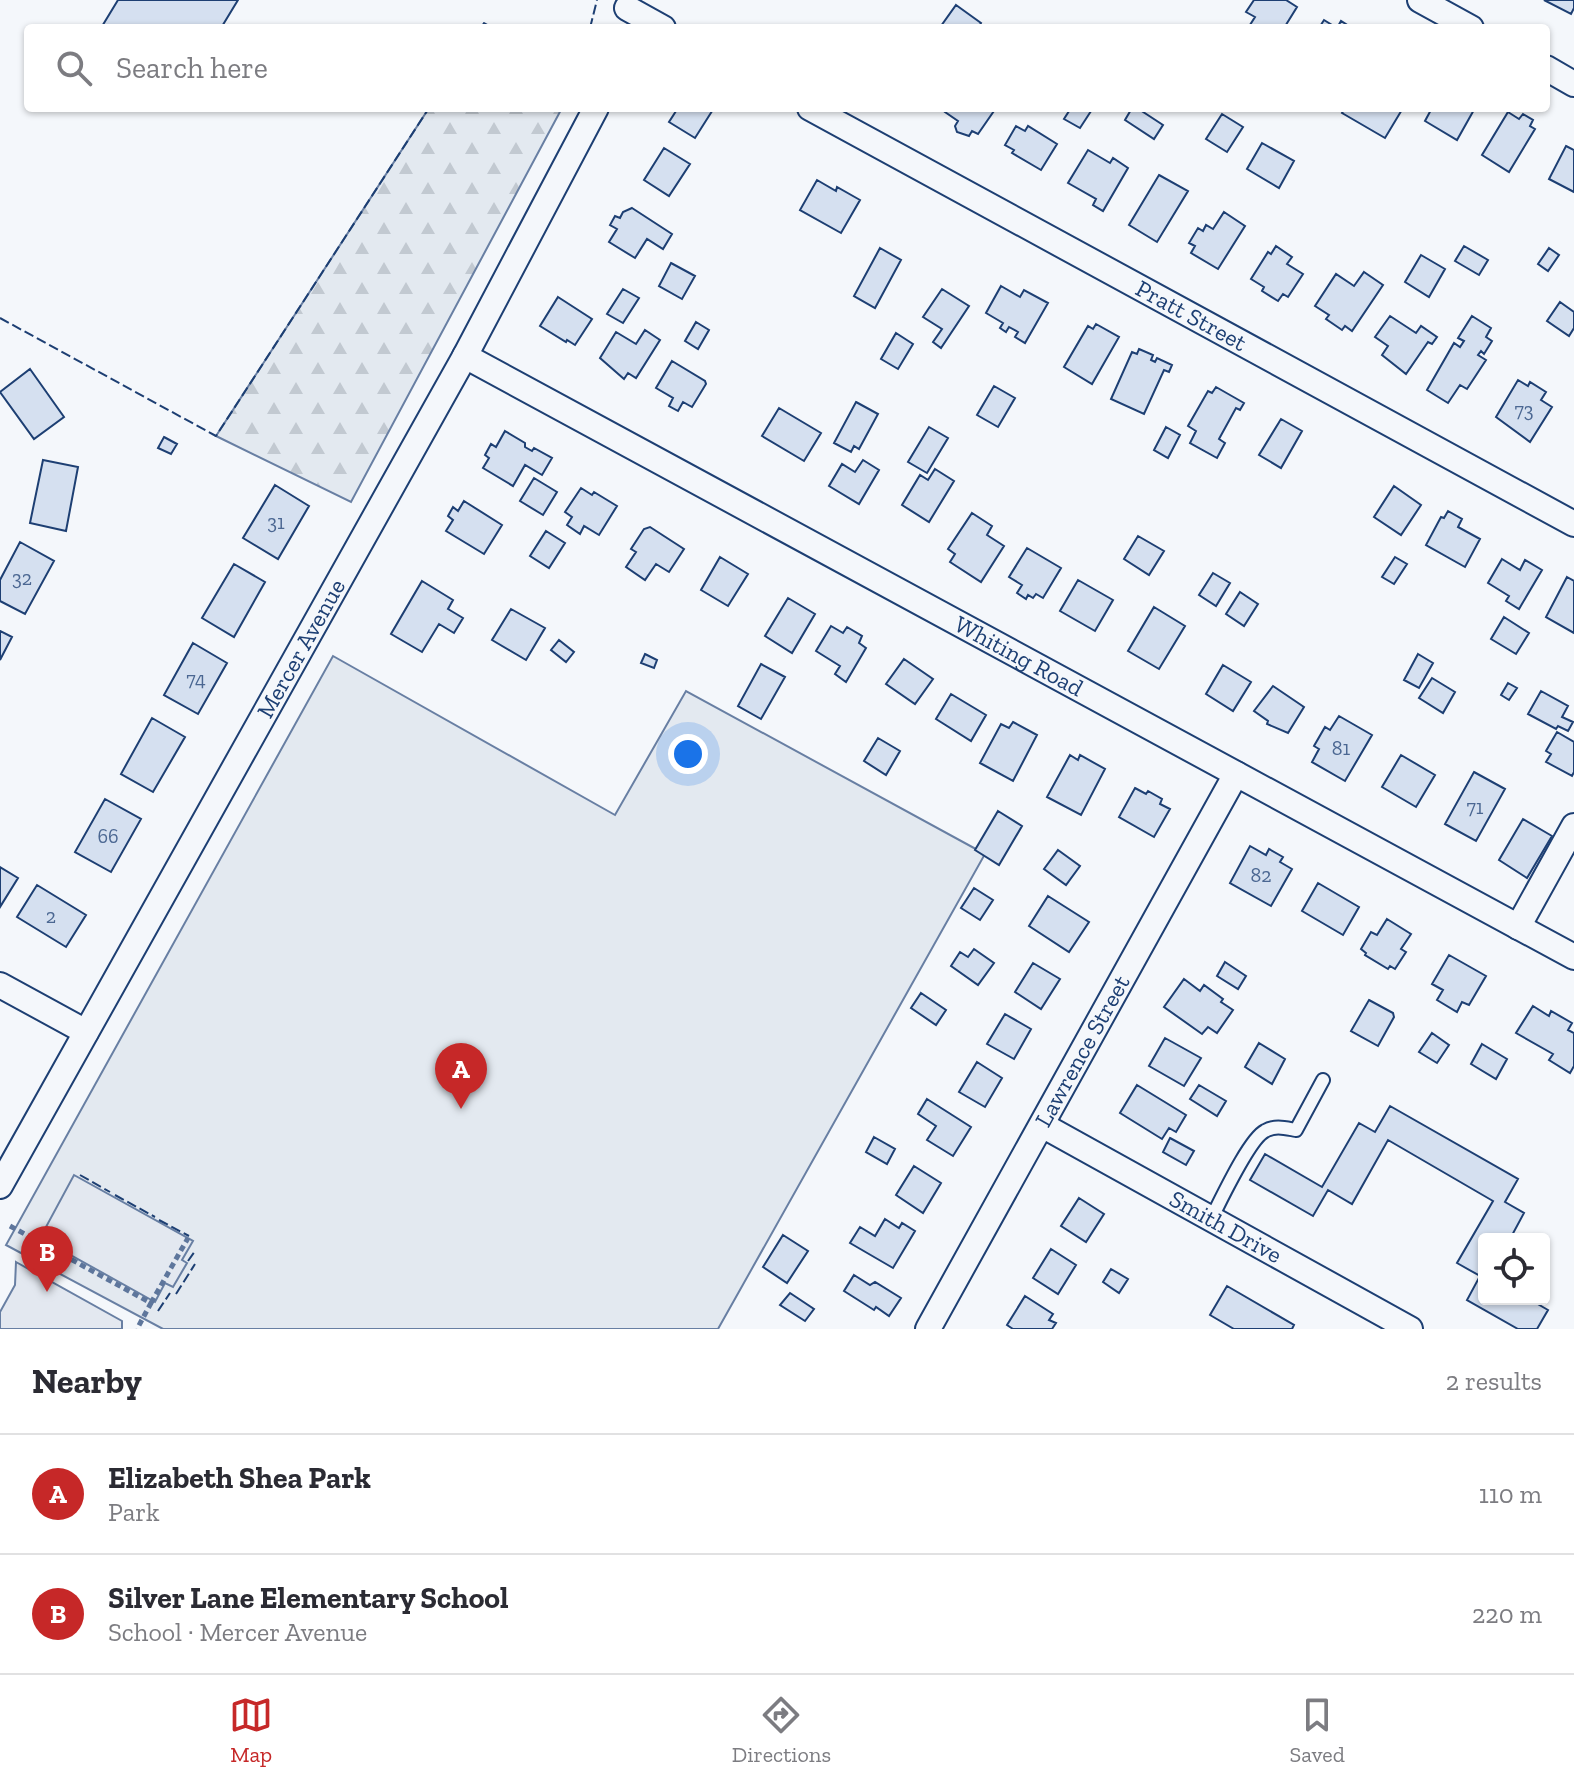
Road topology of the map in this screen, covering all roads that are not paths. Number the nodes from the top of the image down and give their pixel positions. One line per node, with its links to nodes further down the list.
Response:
1 (1420, 0): 4 (street)
2 (626, 12): 3 (street)
3 (654, 24)
4 (1464, 24)
5 (1550, 70): 6 (street)
6 (1574, 84)
7 (594, 112): 9 (street, Mercer Avenue)
8 (817, 112): 10 (street, Pratt Street)
9 (465, 356): 11 (street, Whiting Road); 16 (street, Mercer Avenue)
10 (1574, 524)
11 (1236, 774): 13 (street, Whiting Road); 18 (street, Lawrence Street)
12 (1574, 826): 13 (street)
13 (1518, 927): 14 (street, Whiting Road)
14 (1574, 957)
15 (0, 985): 16 (street)
16 (86, 1032): 19 (street, Mercer Avenue)
17 (1323, 1080): 20 (lane)
18 (1042, 1125): 20 (street, Smith Drive); 21 (street, Lawrence Street)
19 (0, 1186)
20 (1211, 1219): 22 (street, Smith Drive)
21 (928, 1329)
22 (1410, 1329)

